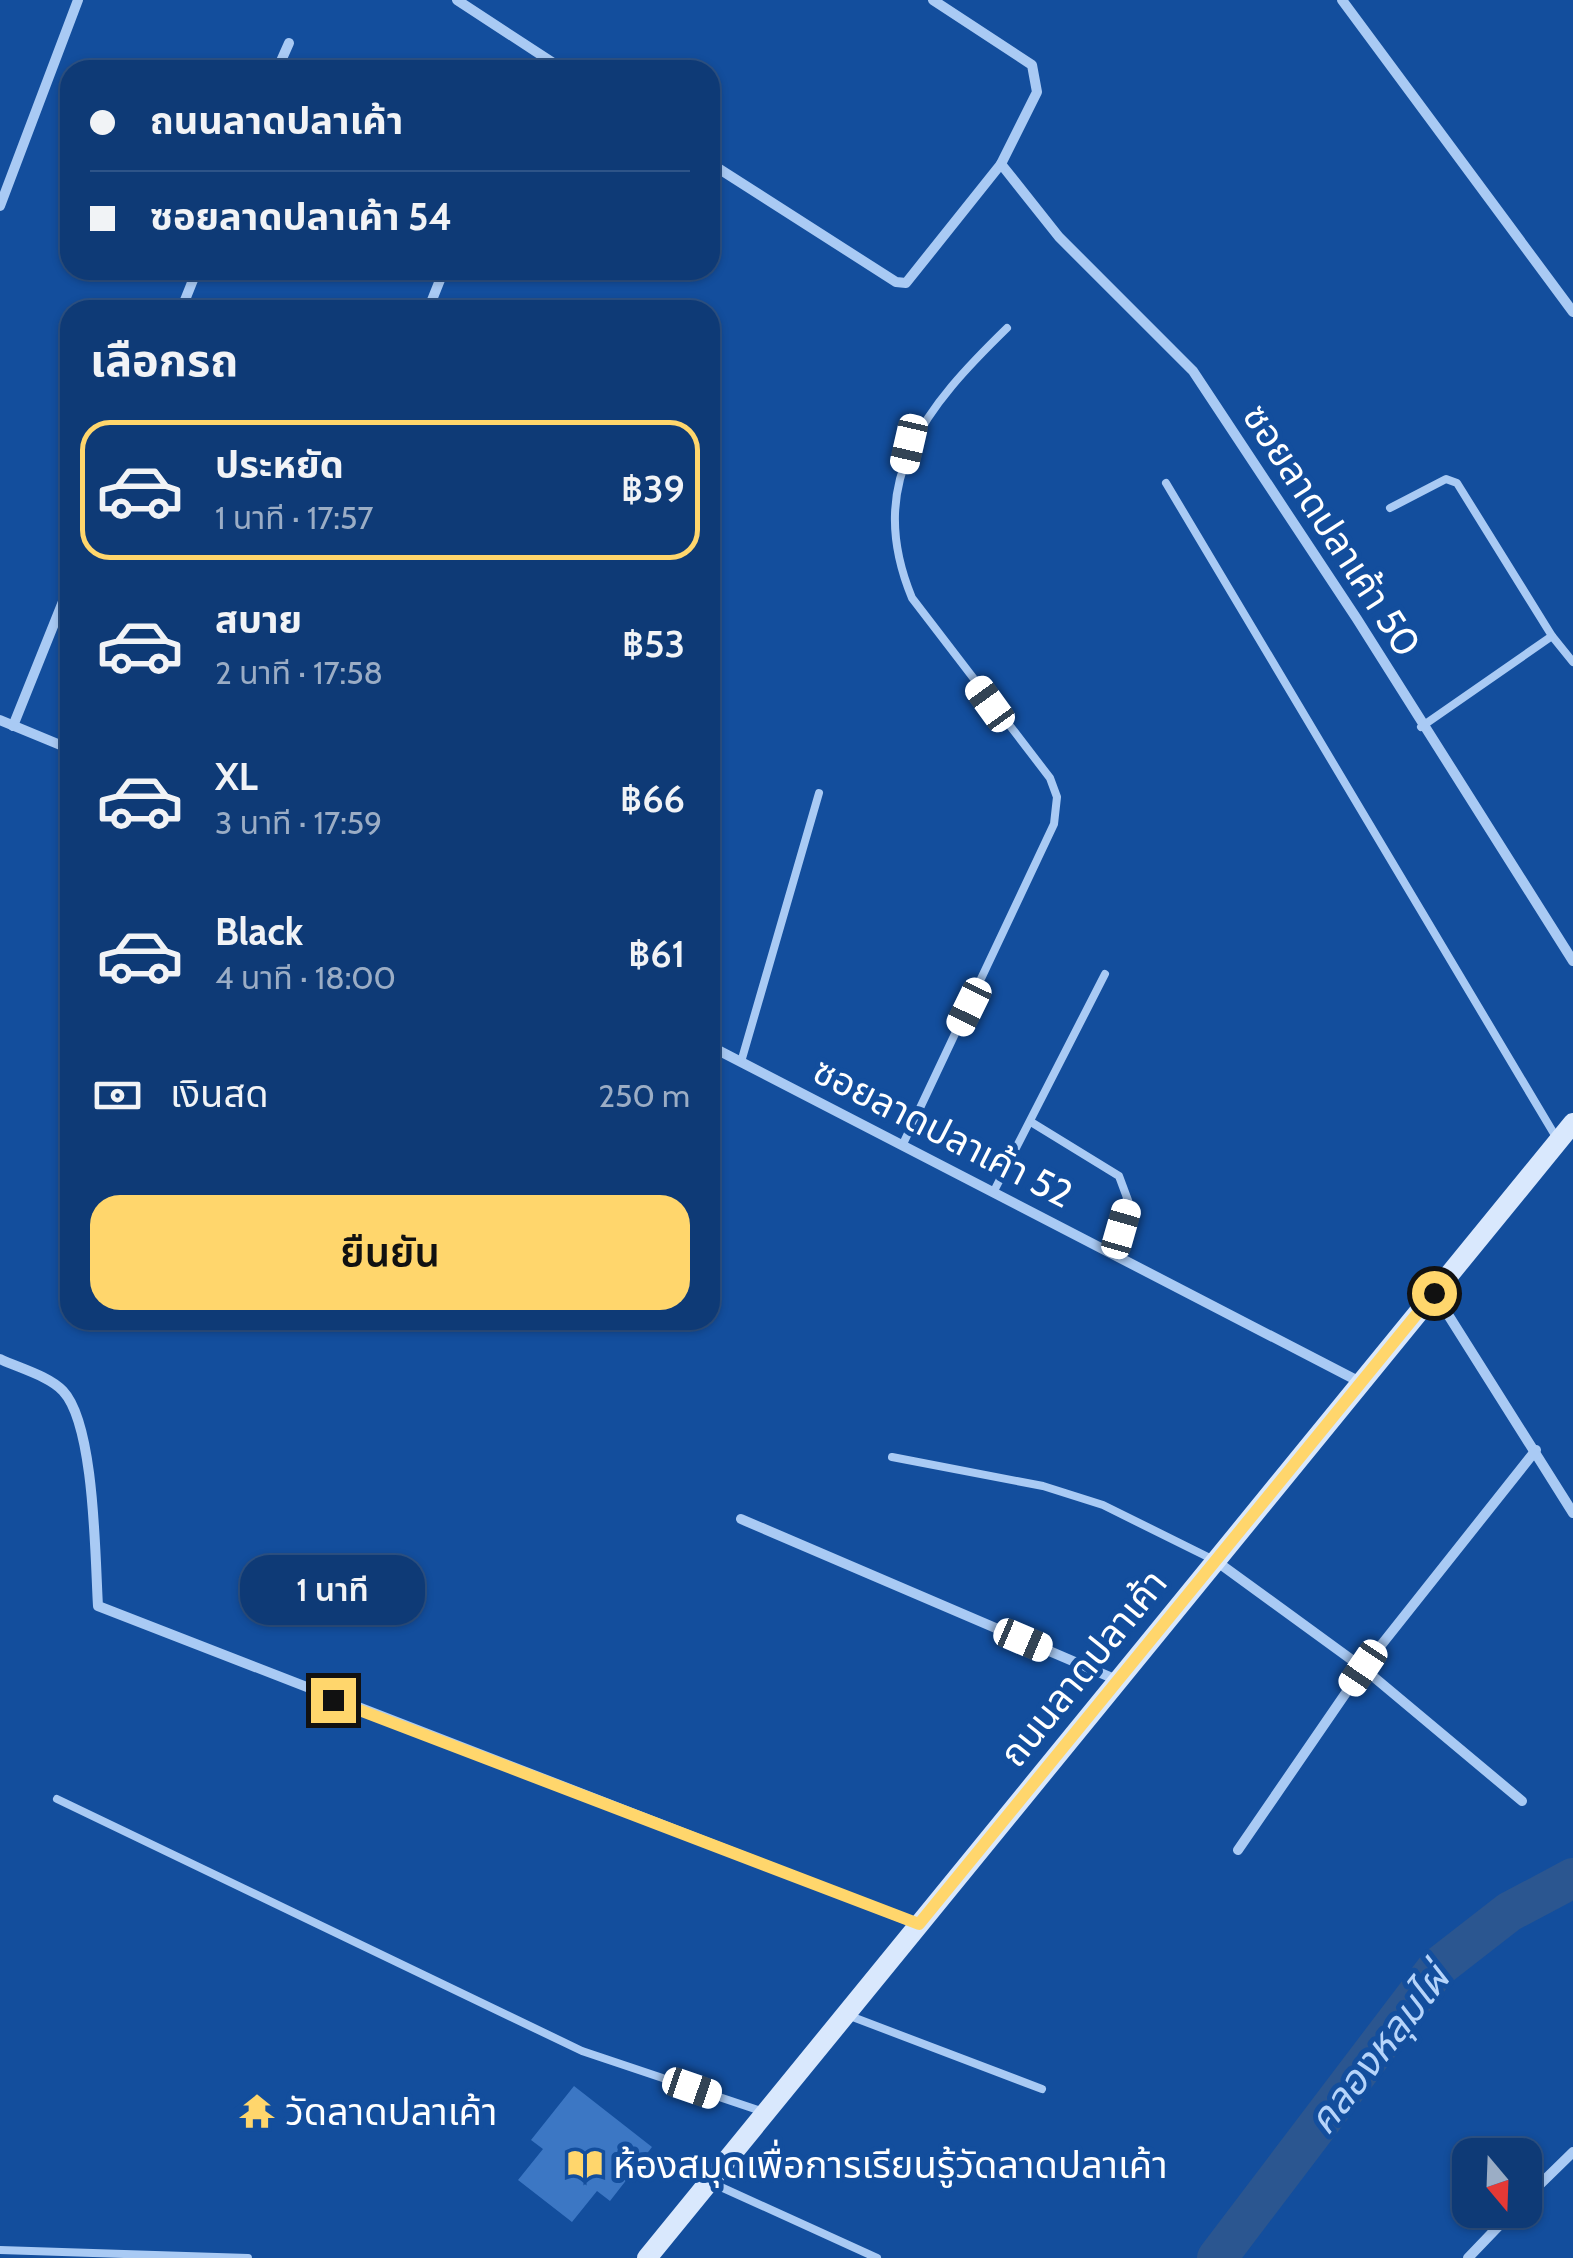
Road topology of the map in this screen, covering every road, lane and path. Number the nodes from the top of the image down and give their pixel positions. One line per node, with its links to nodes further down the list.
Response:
1 (78, 0): 10 (street)
2 (458, 0): 7 (street)
3 (934, 0): 8 (street)
4 (1342, 0): 11 (street)
5 (288, 42): 6 (street)
6 (282, 60)
7 (549, 60)
8 (1001, 164): 9 (street); 20 (street, ซอยลาดปลาเค้า 50)
9 (720, 169)
10 (0, 206)
11 (1573, 312)
12 (1007, 328): 30 (lane)
13 (1166, 483): 29 (lane)
14 (1390, 508): 16 (lane)
15 (60, 609): 19 (street)
16 (1552, 636): 17 (lane); 20 (lane)
17 (1573, 662)
18 (0, 720): 19 (street)
19 (13, 726): 21 (street)
20 (1421, 727): 23 (street, ซอยลาดปลาเค้า 50)
21 (60, 745)
22 (819, 793): 26 (lane)
23 (1573, 961)
24 (1105, 974): 27 (lane)
25 (720, 1051): 26 (street, ซอยลาดปลาเค้า 52)
26 (741, 1062): 30 (street, ซอยลาดปลาเค้า 52)
27 (1031, 1122): 31 (lane); 32 (lane)
28 (1573, 1123): 29 (main road, ถนนลาดปลาเค้า)
29 (1558, 1141): 33 (main road, ถนนลาดปลาเค้า)
30 (903, 1144): 31 (street, ซอยลาดปลาเค้า 52)
31 (994, 1190): 32 (street, ซอยลาดปลาเค้า 52)
32 (1114, 1255): 35 (street, ซอยลาดปลาเค้า 52)
33 (1434, 1293): 35 (main road, ถนนลาดปลาเค้า); 36 (street)
34 (0, 1359): 46 (street)
35 (1361, 1382): 40 (main road, ถนนลาดปลาเค้า)
36 (1536, 1450): 38 (street); 41 (street)
37 (892, 1457): 40 (lane)
38 (1573, 1513)
39 (741, 1519): 42 (street)
40 (1216, 1560): 41 (street); 42 (main road, ถนนลาดปลาเค้า)
41 (1363, 1668): 44 (street); 45 (street)
42 (1118, 1681): 46 (main road, ถนนลาดปลาเค้า)
43 (57, 1799): 49 (lane)
44 (1522, 1801)
45 (1238, 1850)
46 (919, 1924): 47 (main road, ถนนลาดปลาเค้า)
47 (846, 2014): 48 (lane); 49 (main road, ถนนลาดปลาเค้า)
48 (1042, 2089)
49 (766, 2112): 51 (main road, ถนนลาดปลาเค้า)
50 (1573, 2152): 52 (street)
51 (709, 2182): 56 (main road, ถนนลาดปลาเค้า); 57 (lane)
52 (1542, 2183)
53 (1497, 2228): 58 (street)
54 (0, 2250): 55 (lane)
55 (248, 2258)
56 (647, 2258)
57 (876, 2258)
58 (1468, 2258)

